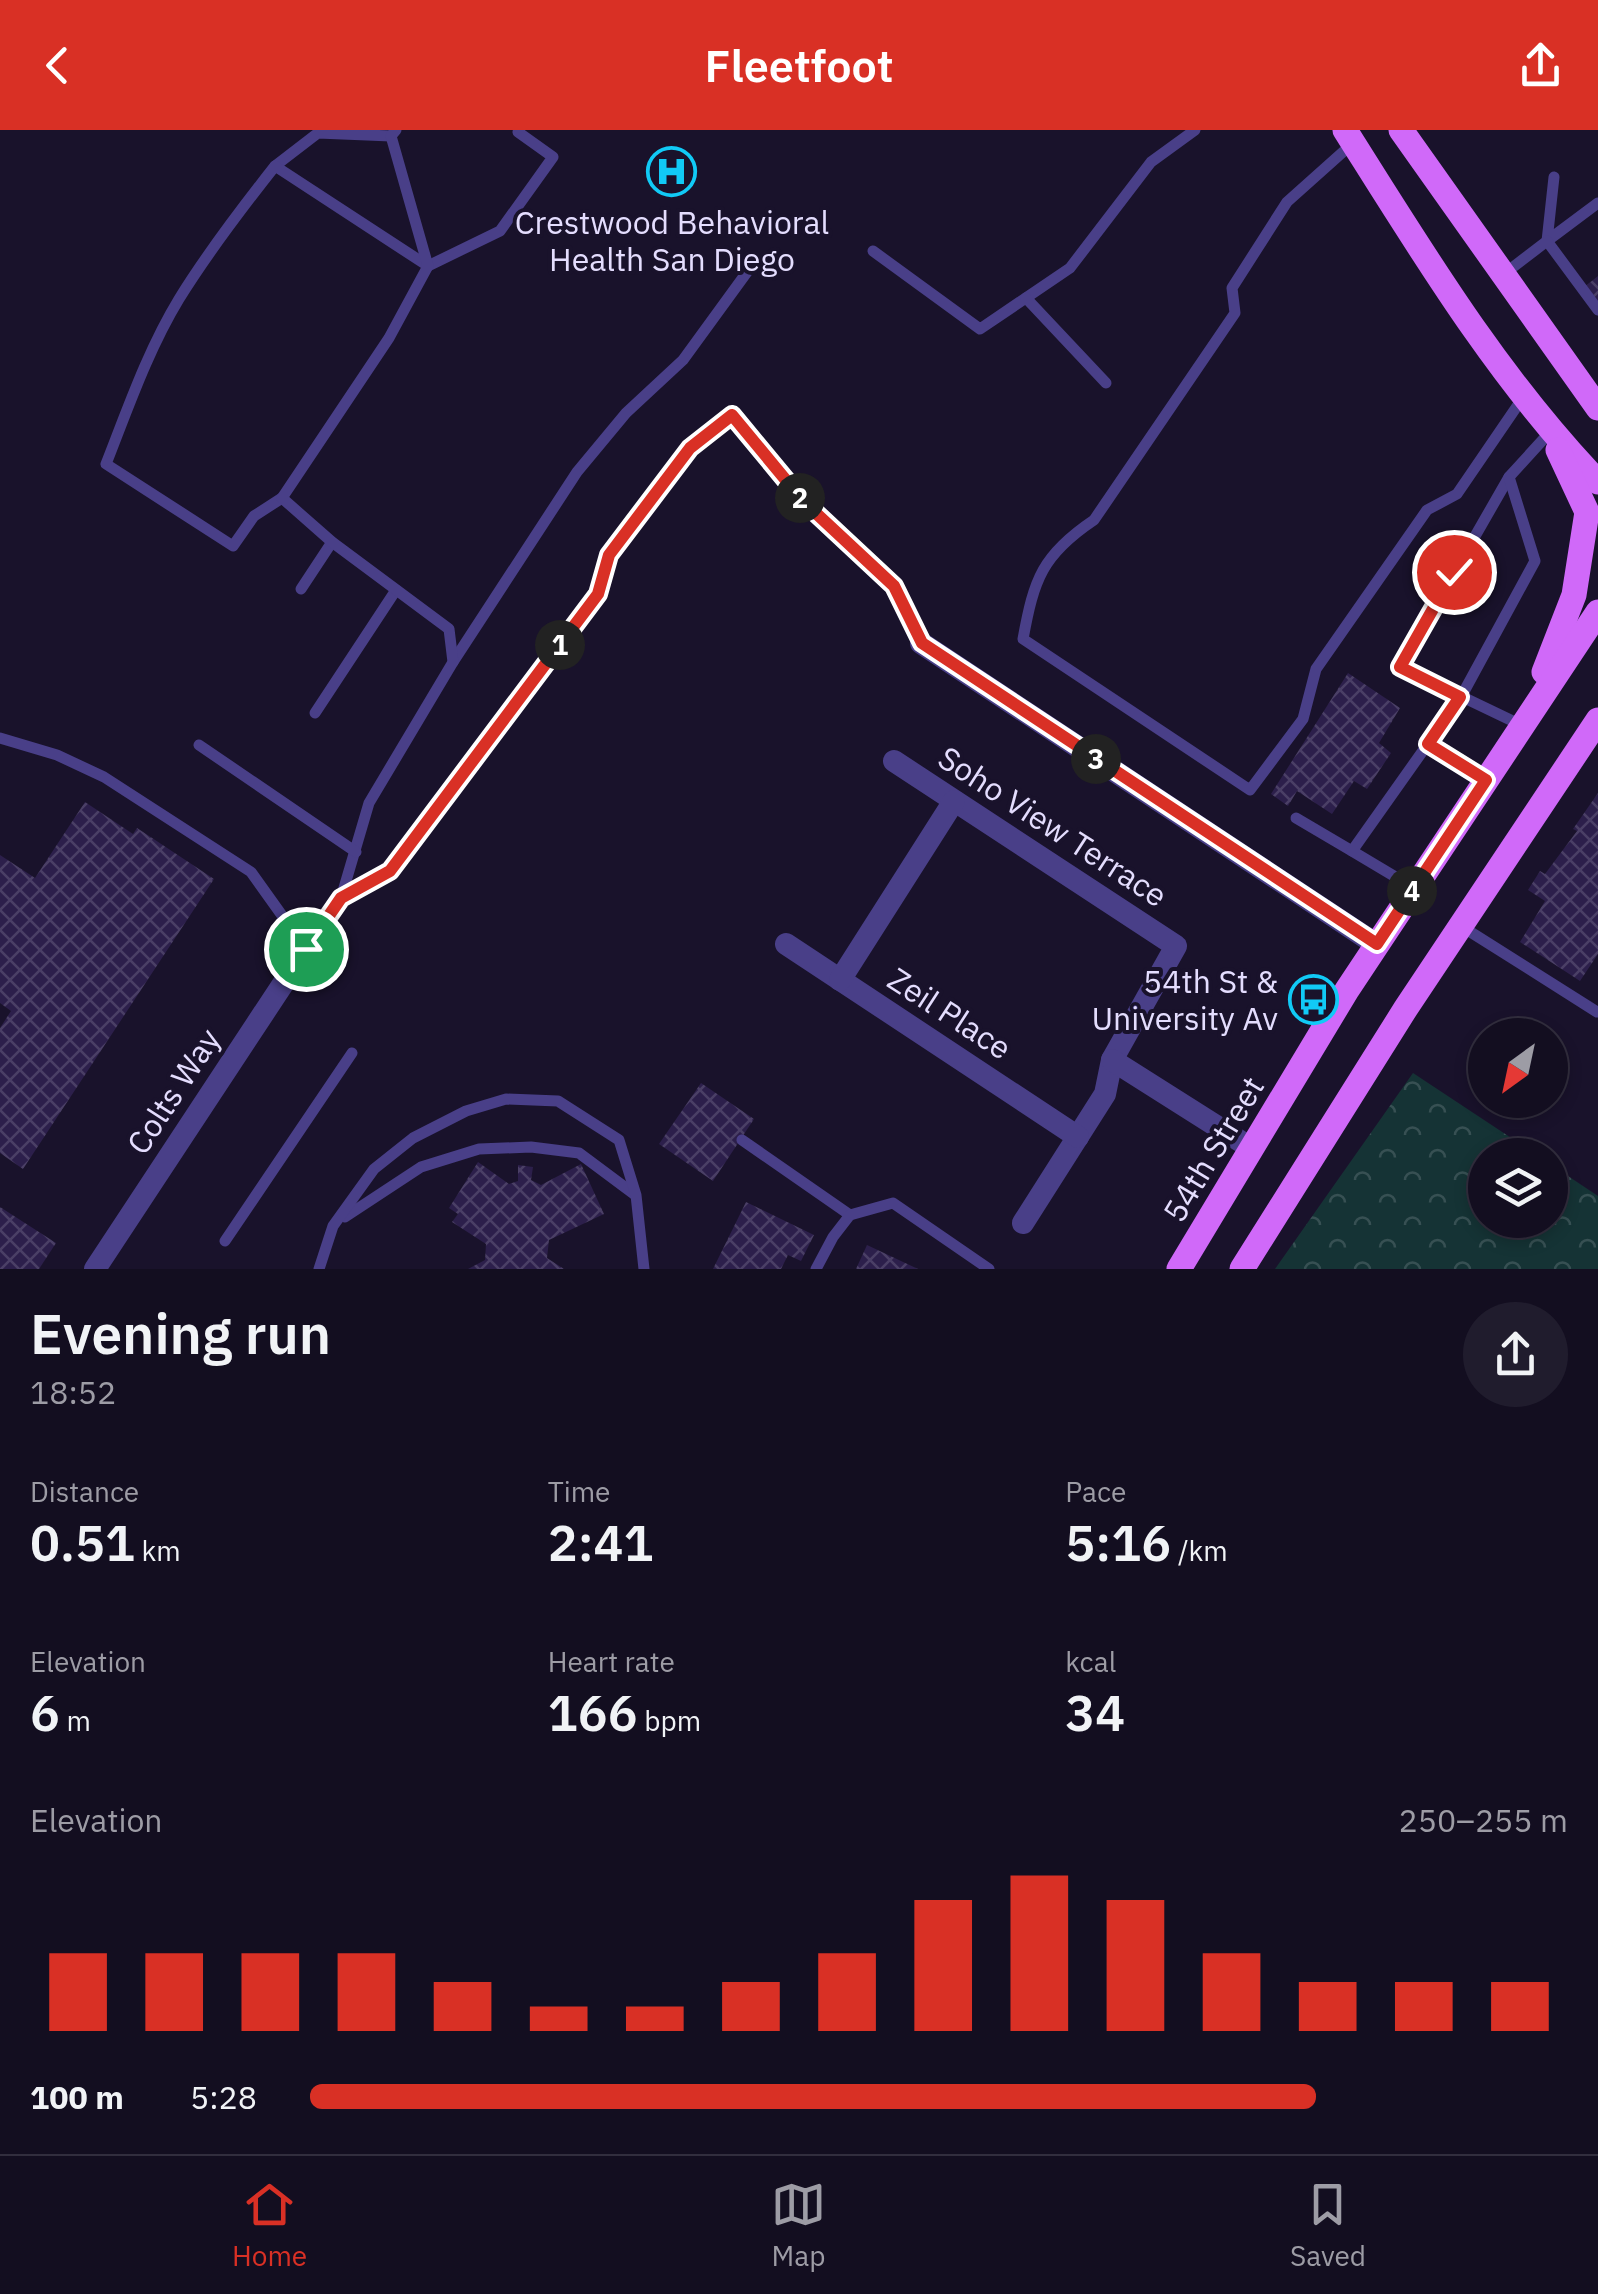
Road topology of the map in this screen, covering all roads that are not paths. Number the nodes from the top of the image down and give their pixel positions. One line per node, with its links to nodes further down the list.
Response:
1 (520, 130): 11 (lane)
2 (1195, 130): 14 (lane)
3 (1401, 130): 13 (main road)
4 (394, 133): 6 (lane); 11 (lane)
5 (1349, 136): 18 (main road); 18 (lane)
6 (275, 166): 11 (lane); 22 (lane)
7 (1554, 177): 9 (lane)
8 (1598, 203): 9 (lane)
9 (1547, 241): 13 (lane); 15 (lane)
10 (873, 251): 14 (lane)
11 (428, 266): 22 (lane)
12 (750, 268): 28 (lane)
13 (1502, 276): 17 (main road)
14 (1026, 298): 16 (lane)
15 (1598, 310)
16 (1106, 382)
17 (1593, 391)
18 (1524, 396): 19 (main road)
19 (1550, 432): 20 (lane); 21 (main road); 32 (main road)
20 (1509, 477): 29 (lane); 29 (lane)
21 (1598, 482)
22 (282, 498): 23 (lane)
23 (332, 542): 24 (lane); 25 (lane)
24 (301, 589)
25 (396, 590): 28 (lane); 30 (lane)
26 (1598, 612): 32 (main road, 54th Street)
27 (922, 643): 45 (lane); 48 (street)
28 (452, 662): 42 (lane)
29 (1460, 697): 32 (lane); 36 (lane)
30 (314, 713)
31 (1598, 720): 38 (main road)
32 (1521, 726): 39 (main road, 54th Street)
33 (0, 738): 49 (lane)
34 (1598, 742): 38 (main road)
35 (198, 744): 42 (lane)
36 (1428, 744): 39 (lane); 43 (lane)
37 (894, 761): 40 (street, Soho View Terrace)
38 (1568, 765): 46 (main road)
39 (1486, 780): 44 (main road, 54th Street)
40 (954, 801): 50 (street); 53 (street, Soho View Terrace)
41 (1296, 818): 43 (lane)
42 (356, 852): 45 (lane)
43 (1352, 852): 44 (lane)
44 (1414, 888): 48 (main road, 54th Street)
45 (341, 898): 49 (lane)
46 (1460, 926): 51 (lane); 68 (main road)
47 (786, 944): 50 (street, Zeil Place)
48 (1377, 944): 56 (main road, 54th Street)
49 (306, 949): 62 (street, Colts Way)
50 (840, 980): 54 (street, Zeil Place)
51 (1597, 1012)
52 (352, 1053): 61 (lane)
53 (1112, 1060): 54 (street); 56 (street)
54 (1078, 1137): 59 (street)
55 (742, 1140): 58 (lane)
56 (1251, 1148): 67 (main road, 54th Street)
57 (636, 1195): 60 (lane); 60 (lane); 64 (lane)
58 (850, 1215): 65 (lane); 66 (lane)
59 (1023, 1222)
60 (333, 1226): 63 (lane)
61 (224, 1241)
62 (95, 1269)
63 (319, 1269)
64 (644, 1269)
65 (816, 1269)
66 (989, 1269)
67 (1179, 1269)
68 (1242, 1269)

